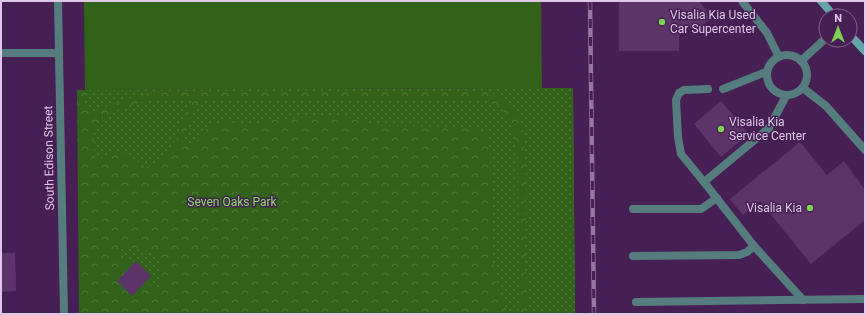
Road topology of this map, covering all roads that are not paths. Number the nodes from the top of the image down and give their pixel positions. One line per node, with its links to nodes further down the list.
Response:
1 (58, 1): 7 (street, South Edison Street)
2 (742, 1): 8 (street)
3 (858, 44): 5 (main road)
4 (818, 45): 9 (street)
5 (865, 51)
6 (1, 53): 7 (street)
7 (59, 53): 24 (street, South Edison Street)
8 (779, 57): 9 (street); 10 (street)
9 (801, 61): 11 (street)
10 (766, 72): 13 (street); 14 (street)
11 (803, 88): 14 (street); 15 (street)
12 (708, 89): 16 (street)
13 (723, 89)
14 (786, 96): 16 (street)
15 (865, 150)
16 (704, 182): 17 (street)
17 (717, 198): 18 (street); 19 (street)
18 (633, 209)
19 (754, 246): 20 (street); 22 (street)
20 (634, 256)
21 (865, 299): 22 (street)
22 (803, 300): 23 (street)
23 (636, 302)
24 (64, 314)

